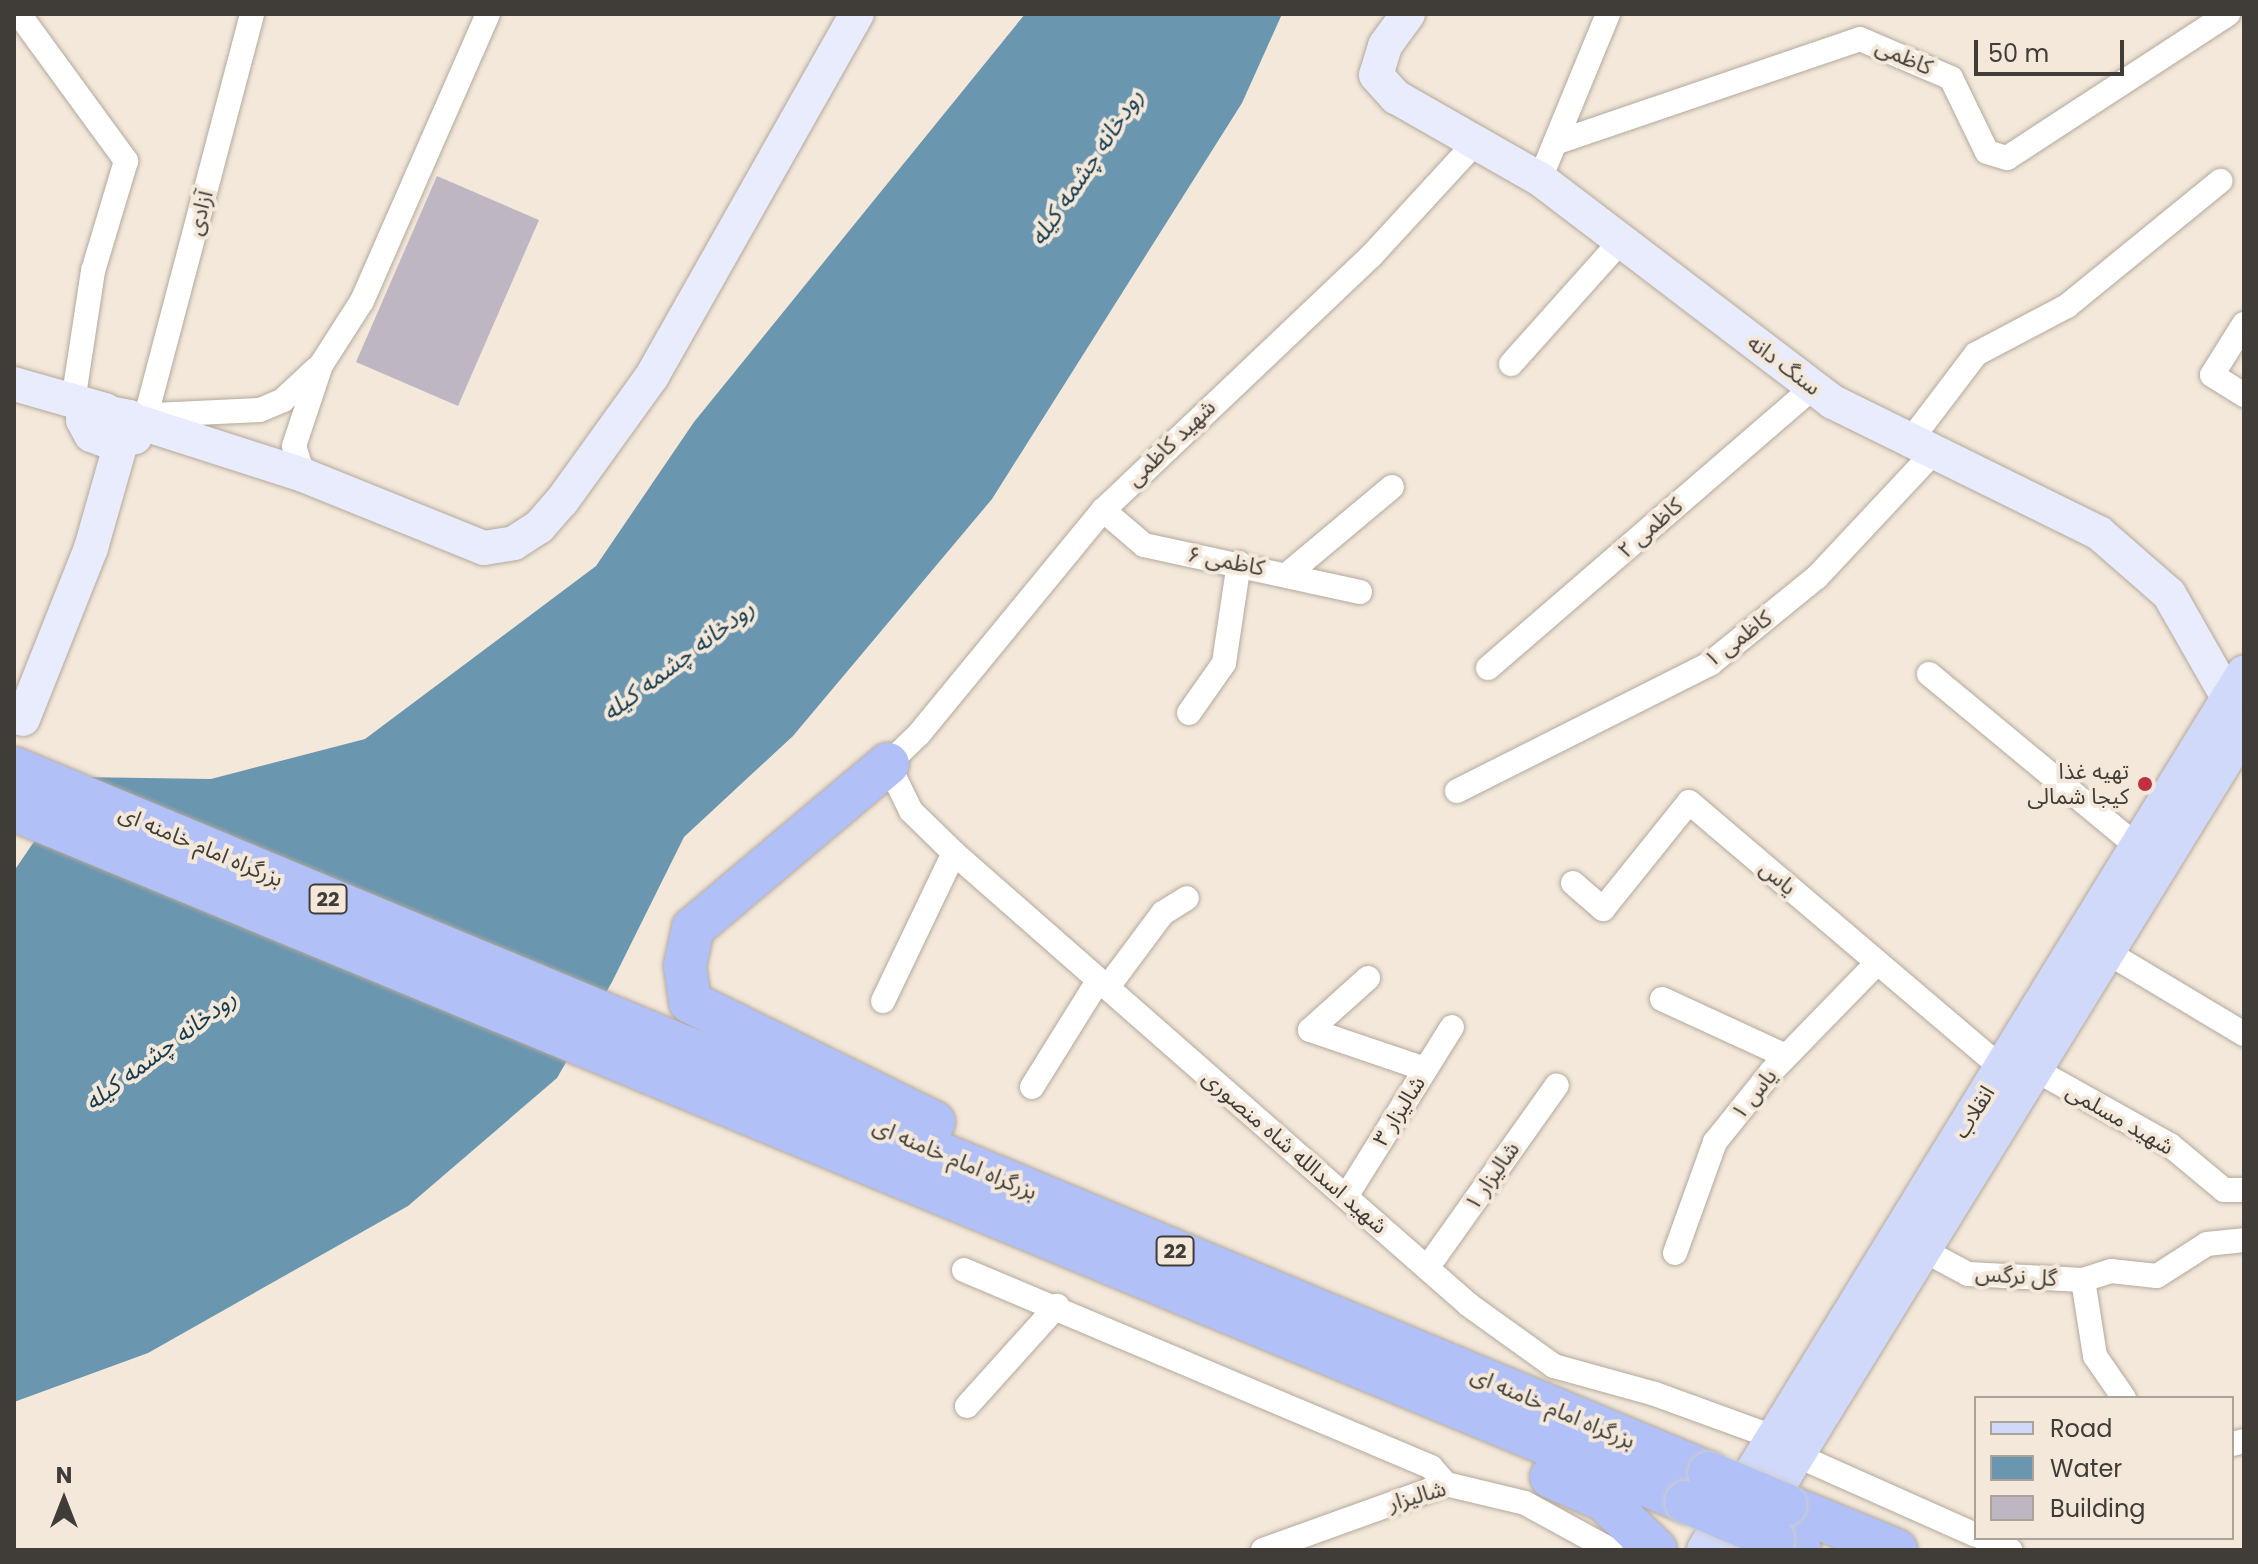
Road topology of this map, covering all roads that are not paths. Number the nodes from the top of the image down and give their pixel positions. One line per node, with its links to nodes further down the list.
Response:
1 (19, 14): 20 (street)
2 (252, 14): 20 (street, آزادی)
3 (488, 14): 15 (street)
4 (857, 14): 24 (street)
5 (1408, 14): 8 (street, سنگ دانه)
6 (1608, 14): 9 (street)
7 (2228, 14): 9 (street, کاظمی)
8 (1476, 142): 10 (street, سنگ دانه); 25 (street, شهید کاظمی)
9 (1555, 143): 10 (street)
10 (1540, 179): 12 (street, سنگ دانه)
11 (2220, 181): 21 (street, کاظمی ۱)
12 (1621, 241): 14 (street); 17 (street, سنگ دانه)
13 (2244, 324): 18 (street)
14 (1511, 364)
15 (321, 365): 20 (street); 22 (street)
16 (14, 384): 20 (street)
17 (1813, 387): 21 (street, سنگ دانه); 29 (street, کاظمی ۲)
18 (2244, 395)
19 (14, 401): 20 (street)
20 (113, 423): 22 (street); 24 (street); 33 (street)
21 (1922, 446): 31 (street, سنگ دانه); 36 (street, کاظمی ۱)
22 (303, 475): 24 (street)
23 (1392, 487): 27 (street)
24 (371, 505)
25 (1103, 510): 26 (street, کاظمی ۶); 34 (street, شهید کاظمی)
26 (1239, 563): 27 (street, کاظمی ۶); 32 (street)
27 (1289, 573): 28 (street, کاظمی ۶)
28 (1360, 592)
29 (1488, 668)
30 (1929, 674): 38 (street)
31 (2240, 702): 38 (main road, انقلاب); 42 (main road, انقلاب)
32 (1189, 713)
33 (23, 719)
34 (888, 764): 39 (street, شهید اسدالله شاه منصوری); 59 (highway)
35 (14, 768): 50 (highway, بزرگراه امام خامنه ای / 22)
36 (1457, 791)
37 (14, 810): 50 (highway, بزرگراه امام خامنه ای / 22)
38 (2138, 847): 53 (main road, انقلاب)
39 (954, 853): 45 (street, شهید اسدالله شاه منصوری); 47 (street)
40 (1573, 883): 43 (street, یاس)
41 (1187, 898): 45 (street)
42 (2107, 952): 49 (street); 53 (main road, انقلاب)
43 (1877, 963): 51 (street, یاس ۱); 53 (street, یاس)
44 (1368, 978): 52 (street)
45 (1102, 984): 55 (street); 58 (street, شهید اسدالله شاه منصوری)
46 (1662, 999): 51 (street)
47 (883, 1001)
48 (1452, 1027): 52 (street, شالیزار ۳)
49 (2244, 1034)
50 (631, 1045): 56 (highway, بزرگراه امام خامنه ای / 22); 59 (highway, بزرگراه امام خامنه ای / 22)
51 (1786, 1056): 62 (street, یاس ۱)
52 (1425, 1069): 58 (street, شالیزار ۳)
53 (2018, 1069): 57 (street, شهید مسلمی); 61 (main road, انقلاب); 69 (main road, انقلاب)
54 (1557, 1085): 63 (street, شالیزار ۱)
55 (1032, 1087)
56 (889, 1172): 71 (highway, بزرگراه امام خامنه ای / 22); 77 (highway)
57 (2244, 1190)
58 (1347, 1195): 63 (street, شهید اسدالله شاه منصوری)
59 (1070, 1207): 71 (highway, بزرگراه امام خامنه ای / 22)
60 (2244, 1240): 65 (street)
61 (1923, 1250): 65 (street, گل نرگس); 69 (main road, انقلاب)
62 (1675, 1253)
63 (1427, 1268): 69 (street, شهید اسدالله شاه منصوری)
64 (964, 1270): 66 (street)
65 (2083, 1280): 67 (street, گل نرگس)
66 (1057, 1306): 68 (street); 70 (street)
67 (2123, 1396)
68 (967, 1406)
69 (1784, 1446): 72 (street, شهید اسدالله شاه منصوری); 73 (main road, انقلاب); 78 (main road, انقلاب)
70 (1446, 1484): 75 (street, شالیزار); 76 (street, شالیزار)
71 (1698, 1488): 73 (highway, بزرگراه امام خامنه ای / 22, bridge)
72 (1974, 1534)
73 (1774, 1536): 79 (highway, بزرگراه امام خامنه ای / 22)
74 (1988, 1540): 80 (street)
75 (1263, 1550)
76 (1611, 1550)
77 (1656, 1550)
78 (1705, 1550)
79 (1896, 1550)
80 (2010, 1550)

